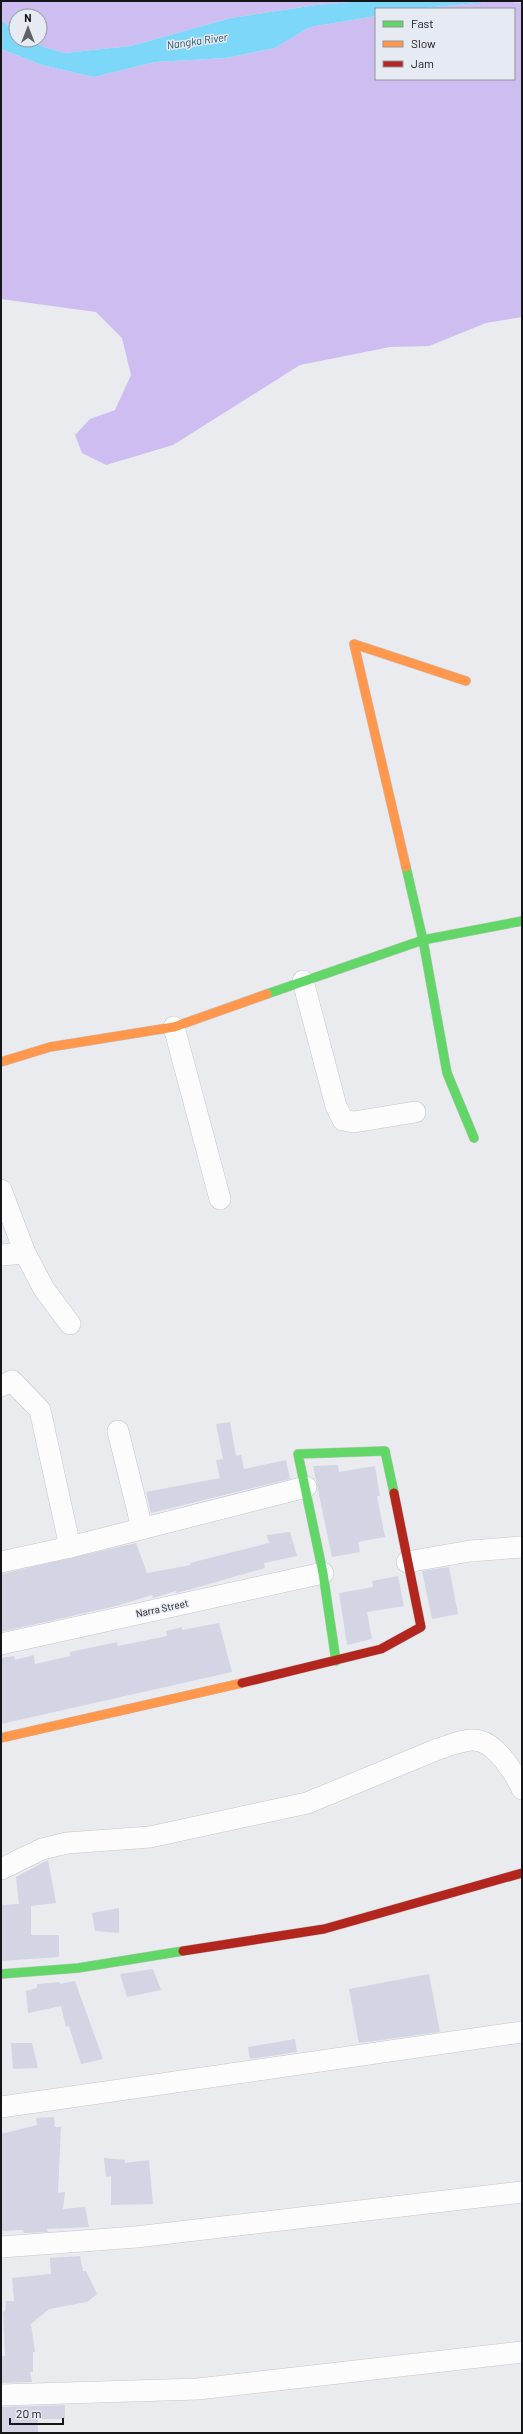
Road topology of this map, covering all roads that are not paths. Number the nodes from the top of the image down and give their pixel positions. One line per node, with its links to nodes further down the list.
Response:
1 (466, 681): 3 (street)
2 (522, 922): 3 (street)
3 (423, 940): 4 (street); 8 (street)
4 (303, 981): 5 (street); 7 (street)
5 (174, 1027): 6 (street); 10 (street)
6 (1, 1062)
7 (415, 1112)
8 (474, 1138)
9 (1, 1190): 11 (street)
10 (220, 1199)
11 (25, 1253): 12 (street); 13 (street)
12 (1, 1255)
13 (70, 1324)
14 (1, 1386): 18 (street)
15 (118, 1431): 17 (street)
16 (306, 1487): 17 (street); 21 (street); 22 (street)
17 (142, 1528): 18 (street)
18 (70, 1547): 20 (street)
19 (522, 1547): 21 (street)
20 (1, 1562)
21 (407, 1562): 24 (street)
22 (323, 1573): 23 (street, Narra Street); 24 (street)
23 (1, 1644)
24 (336, 1661): 25 (street)
25 (1, 1738)
26 (522, 1789): 27 (street)
27 (1, 1869)
28 (522, 1873): 29 (street)
29 (1, 1974)
30 (522, 2032): 31 (street)
31 (1, 2107)
32 (522, 2192): 33 (street)
33 (1, 2247)
34 (522, 2352): 35 (street)
35 (1, 2395)

